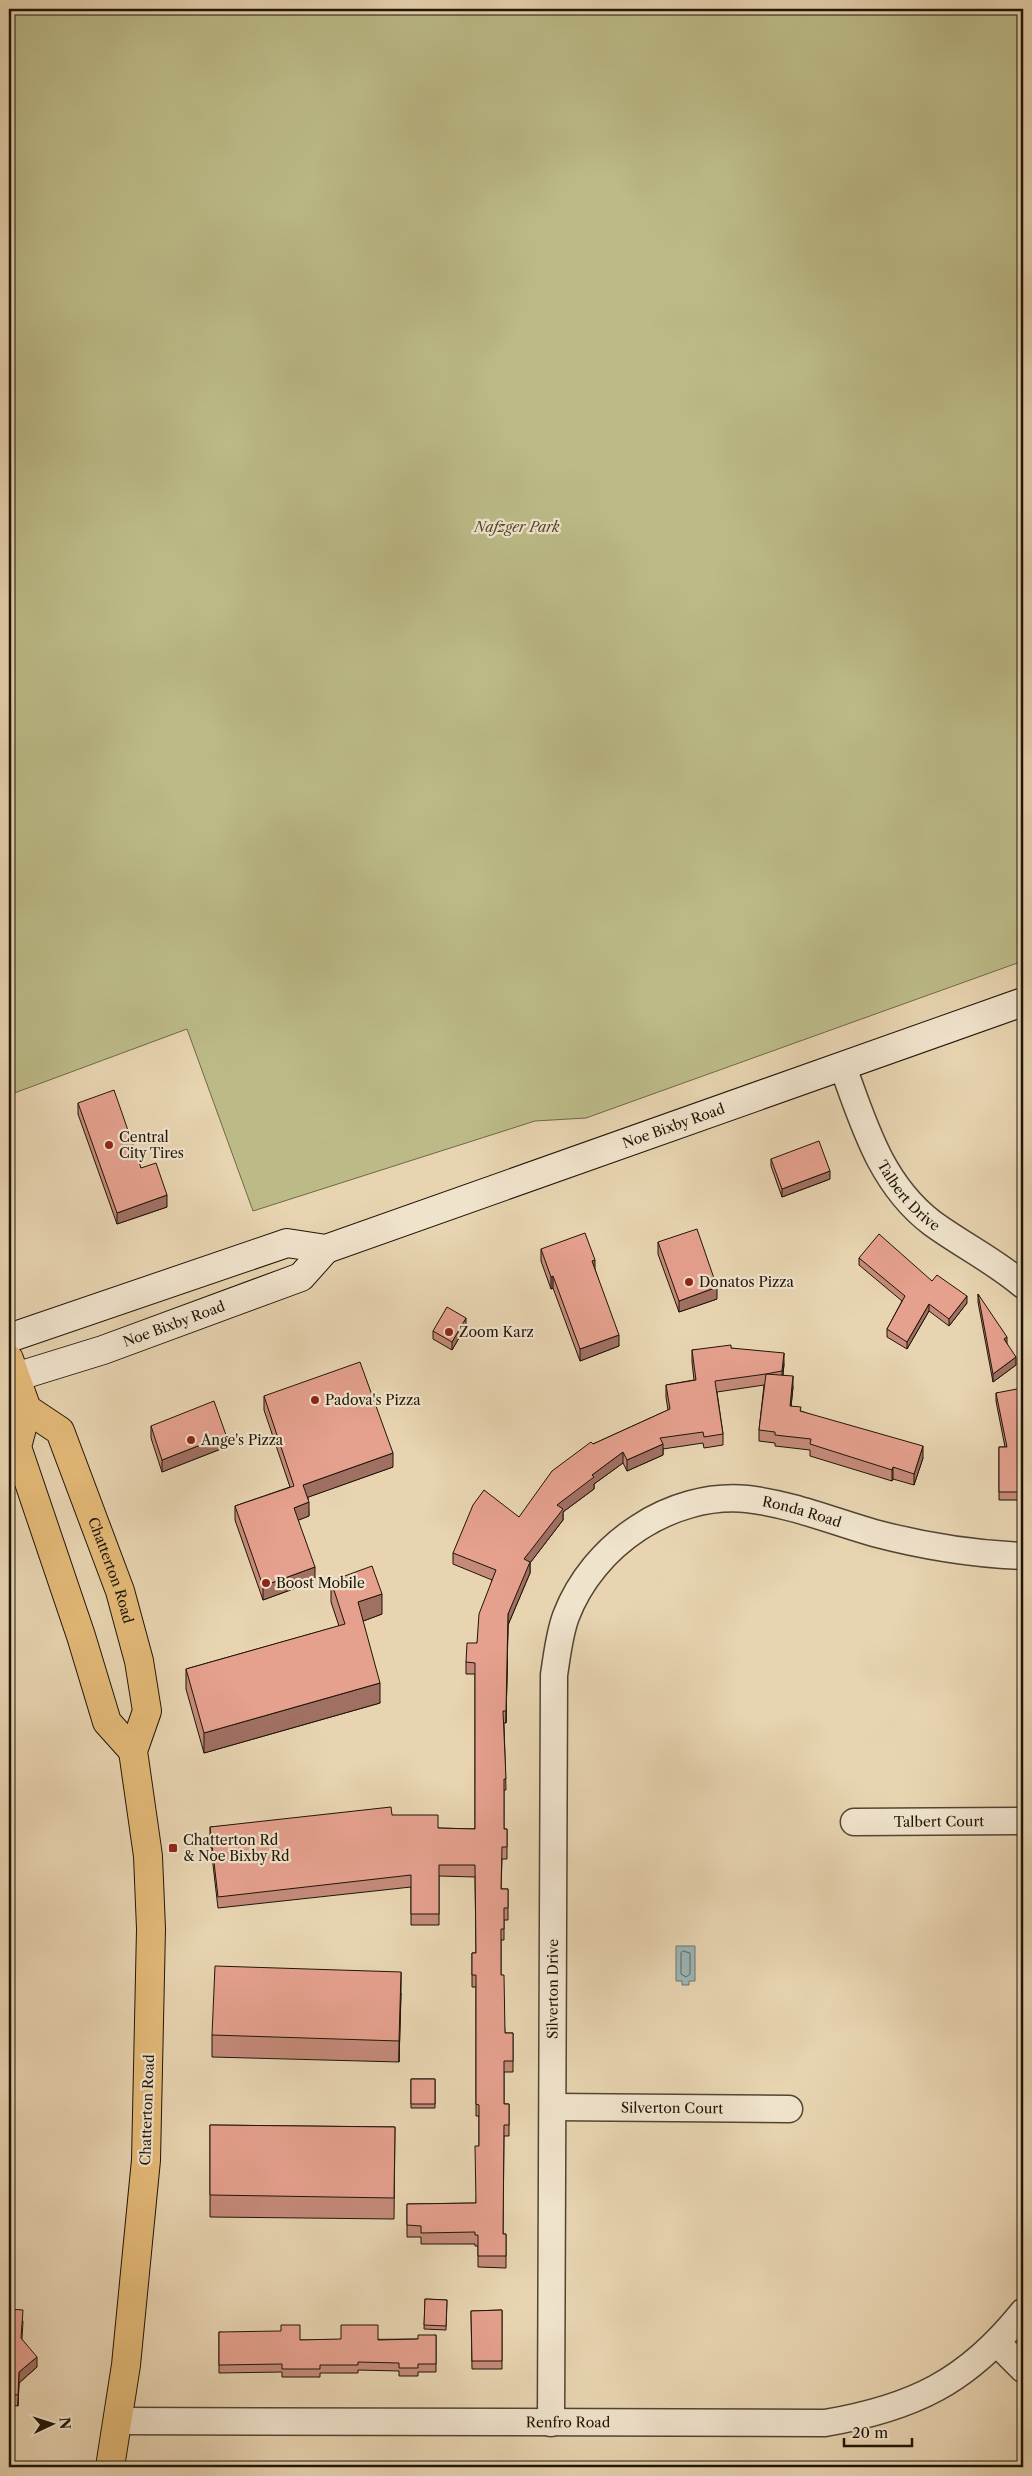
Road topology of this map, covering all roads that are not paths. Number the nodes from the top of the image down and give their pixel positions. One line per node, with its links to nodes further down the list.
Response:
1 (1023, 1002): 2 (street, Noe Bixby Road)
2 (843, 1067): 3 (street, Noe Bixby Road); 4 (street, Talbert Drive)
3 (326, 1249): 5 (street, Noe Bixby Road); 6 (street, Noe Bixby Road)
4 (1023, 1285)
5 (9, 1338)
6 (11, 1372): 7 (main road)
7 (27, 1409): 10 (main road); 10 (main road, Chatterton Road)
8 (1023, 1556): 9 (street, Ronda Road)
9 (596, 1565): 13 (street, Silverton Drive)
10 (133, 1751): 18 (main road, Chatterton Road)
11 (1023, 1821): 12 (street, Talbert Court)
12 (854, 1822)
13 (553, 2107): 14 (street, Silverton Court); 19 (street, Silverton Drive)
14 (789, 2109)
15 (1023, 2312): 16 (street)
16 (997, 2343): 17 (street); 19 (street, Renfro Road)
17 (1023, 2369)
18 (118, 2421): 19 (street, Renfro Road); 20 (main road, Chatterton Road)
19 (551, 2423)
20 (110, 2467)

